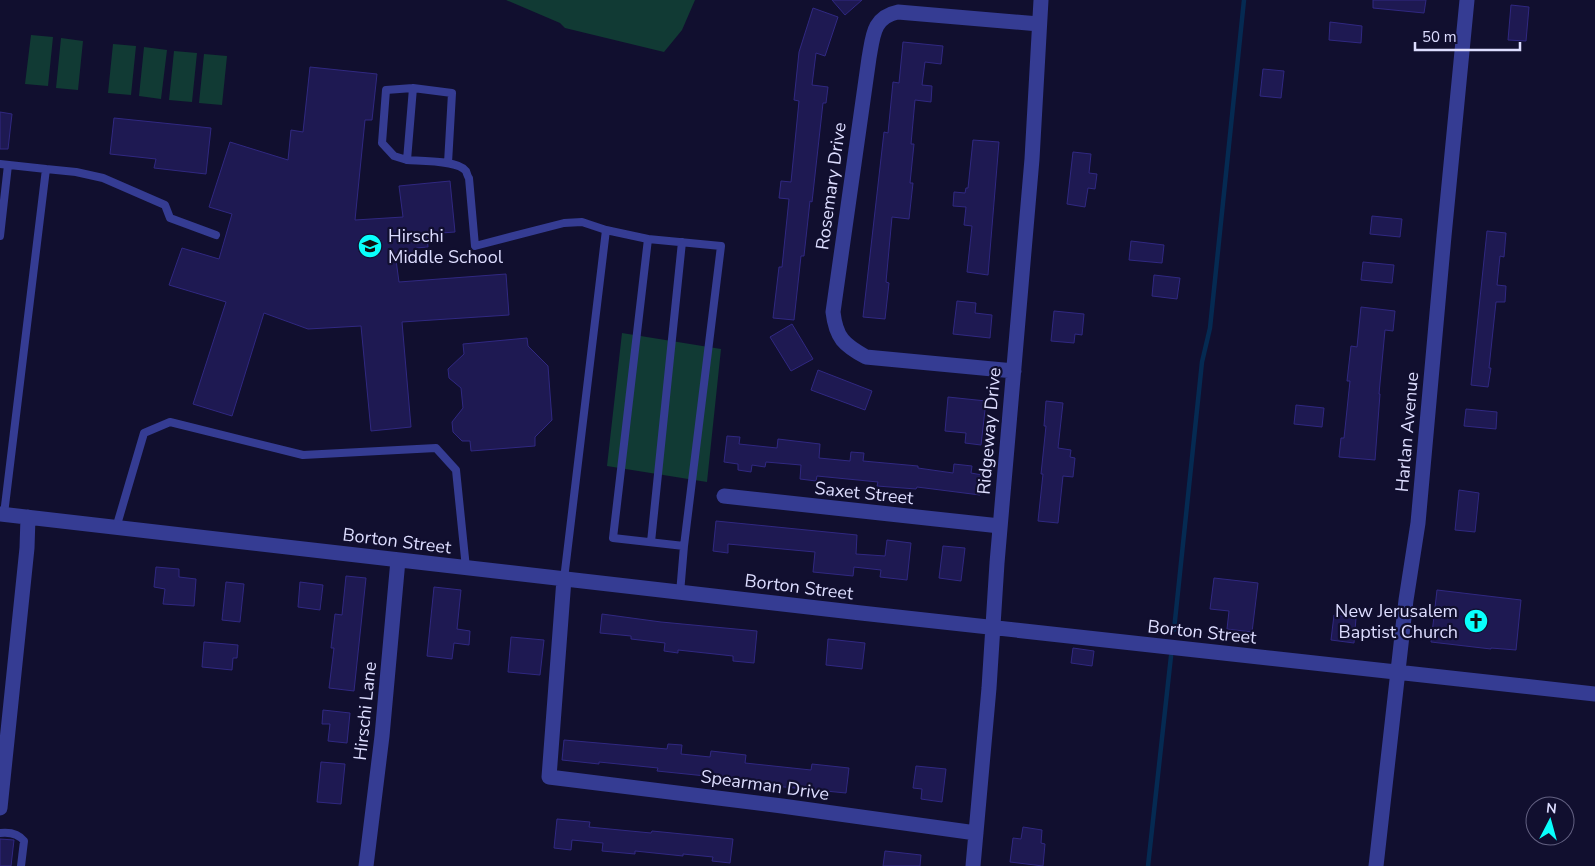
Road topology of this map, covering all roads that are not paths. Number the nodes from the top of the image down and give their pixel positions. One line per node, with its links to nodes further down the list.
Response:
1 (1041, 0): 3 (street, Ridgeway Drive)
2 (1467, 0): 27 (street, Harlan Avenue)
3 (1039, 24): 14 (street, Ridgeway Drive); 14 (street, Rosemary Drive)
4 (412, 88): 5 (lane); 5 (lane); 6 (lane)
5 (406, 160): 6 (lane)
6 (448, 163): 9 (lane)
7 (4, 165): 8 (lane); 11 (lane)
8 (46, 170): 10 (lane); 16 (lane)
9 (606, 230): 12 (lane); 24 (lane)
10 (216, 235)
11 (0, 236)
12 (648, 239): 13 (lane); 20 (lane)
13 (682, 242): 20 (lane); 21 (lane)
14 (1014, 371): 18 (street, Ridgeway Drive)
15 (724, 496): 18 (street, Saxet Street)
16 (2, 514): 17 (street, Borton Street)
17 (28, 518): 19 (street, Borton Street); 29 (street)
18 (1000, 526): 26 (street, Ridgeway Drive)
19 (116, 528): 22 (street, Borton Street); 23 (lane)
20 (651, 542): 21 (lane)
21 (684, 546): 25 (lane)
22 (398, 560): 23 (street, Borton Street); 33 (street, Hirschi Lane)
23 (466, 568): 24 (street, Borton Street)
24 (564, 579): 25 (street, Borton Street); 31 (street, Spearman Drive)
25 (680, 592): 26 (street, Borton Street)
26 (993, 627): 27 (street, Borton Street); 31 (street, Ridgeway Drive)
27 (1398, 673): 28 (street, Borton Street); 35 (street, Harlan Avenue)
28 (1595, 694)
29 (0, 808)
30 (0, 833): 32 (lane)
31 (976, 833): 34 (street, Ridgeway Drive)
32 (21, 866)
33 (366, 866)
34 (973, 866)
35 (1376, 866)

